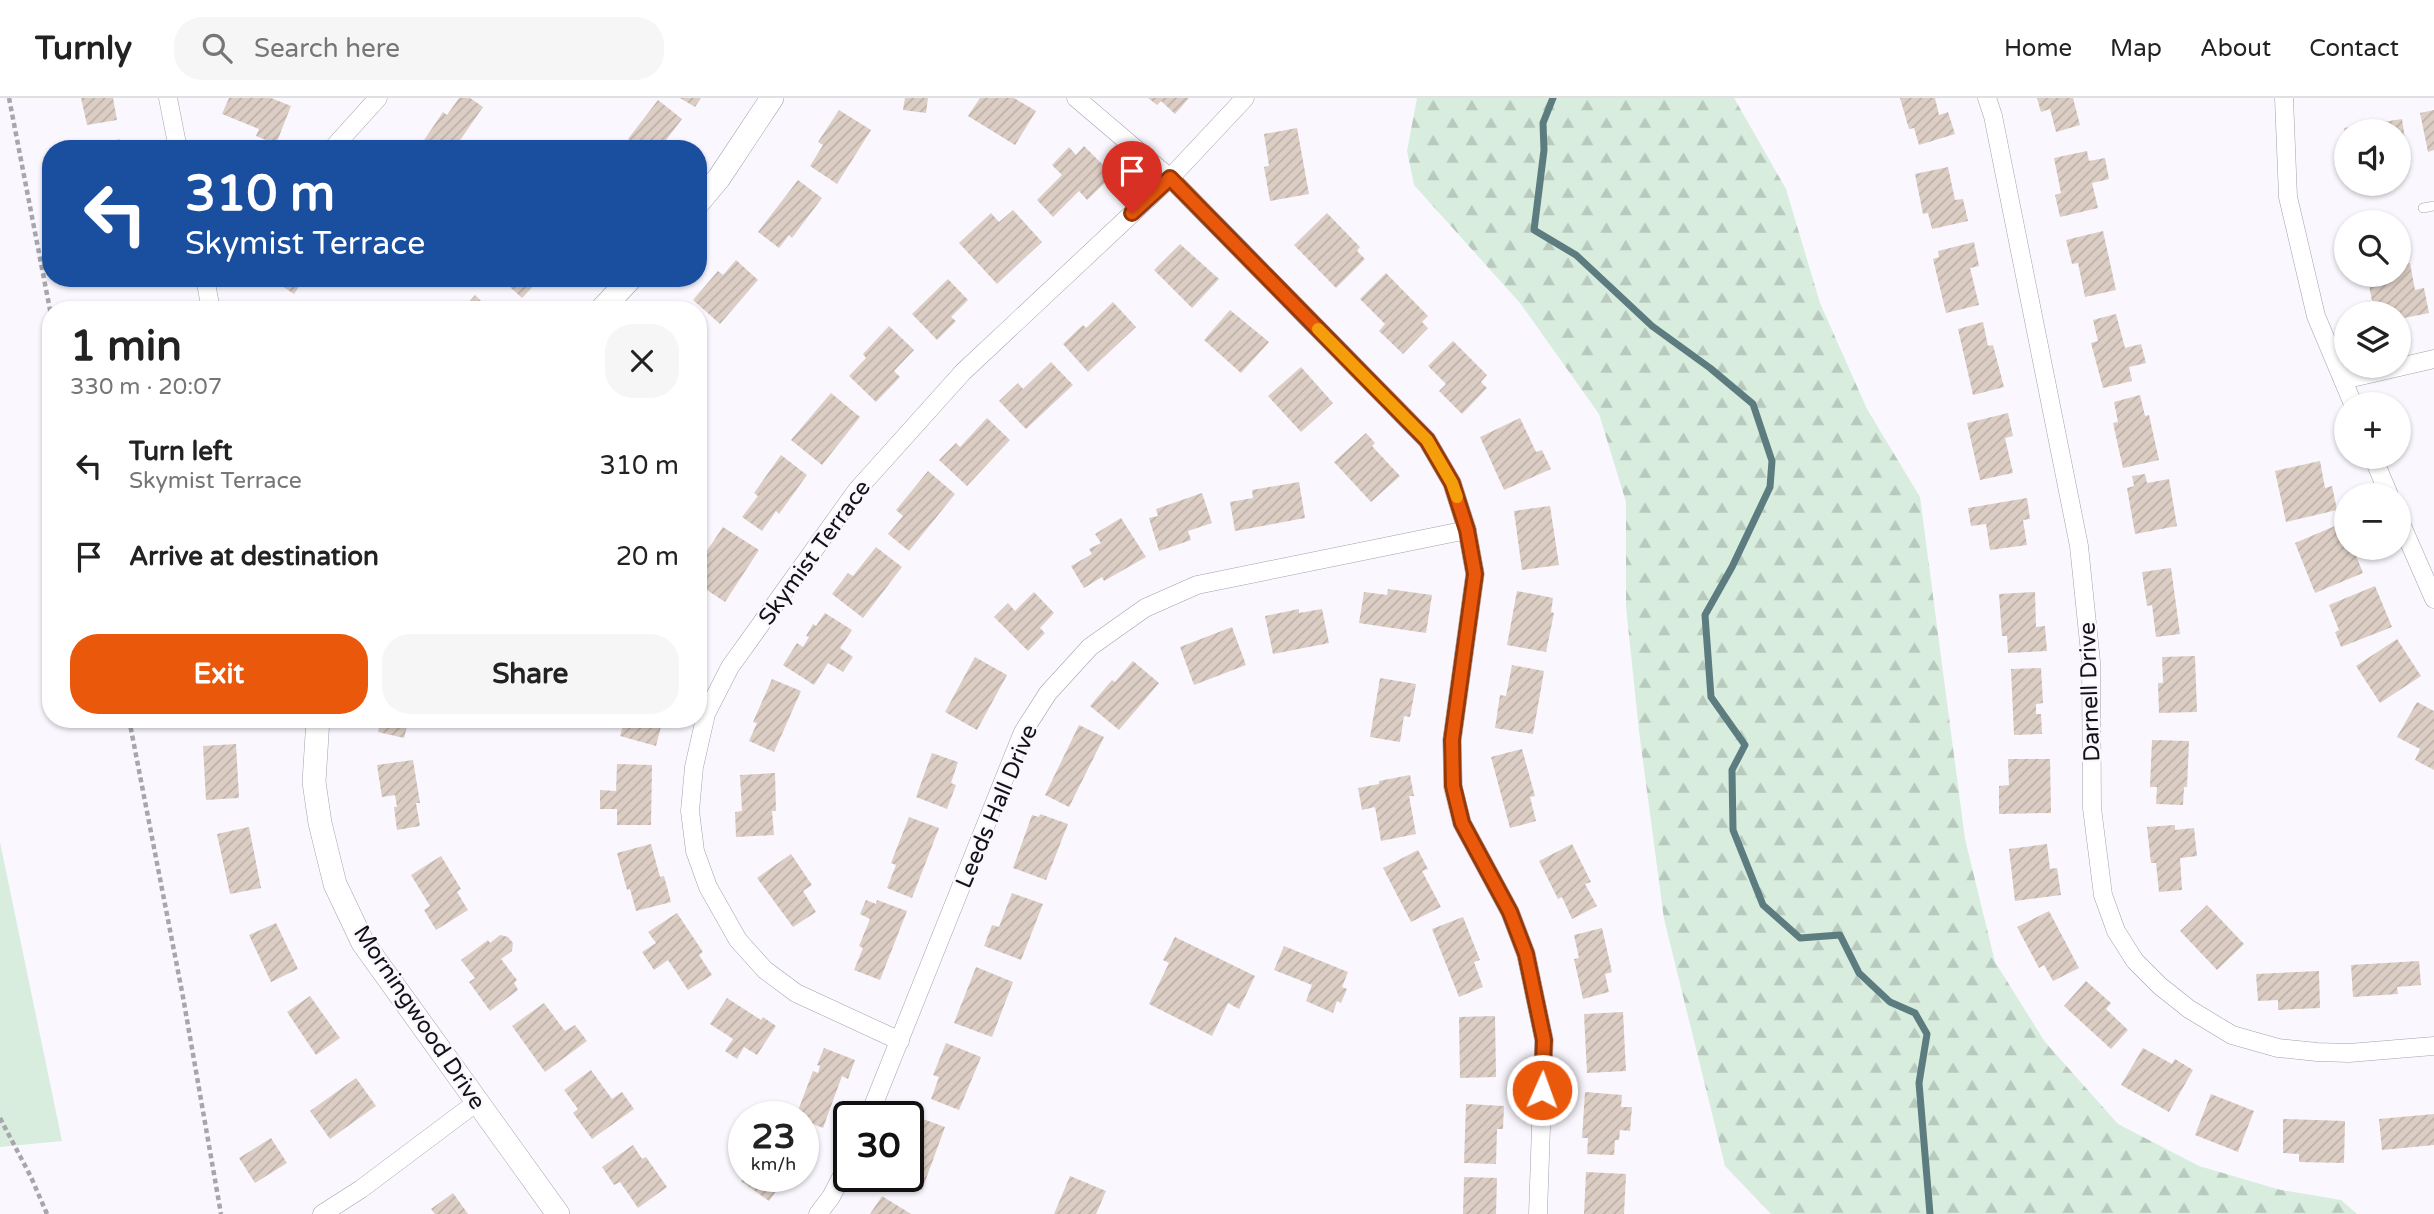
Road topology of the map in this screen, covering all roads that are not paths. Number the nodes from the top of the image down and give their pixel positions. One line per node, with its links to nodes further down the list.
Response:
1 (168, 98): 8 (street)
2 (378, 98): 9 (street)
3 (772, 98): 11 (street)
4 (1076, 98): 10 (street)
5 (1245, 98): 10 (street, Skymist Terrace)
6 (1987, 98): 26 (street, Darnell Drive)
7 (2284, 98): 17 (street)
8 (176, 140)
9 (339, 140)
10 (1170, 178): 19 (street); 22 (street, Skymist Terrace)
11 (707, 192)
12 (2434, 206): 13 (lane)
13 (2423, 208)
14 (623, 287): 15 (street)
15 (609, 301)
16 (2434, 359): 17 (street)
17 (2343, 380): 18 (street)
18 (2348, 392)
19 (1467, 530): 25 (street, Leeds Hall Drive); 33 (street)
20 (2411, 546): 21 (street)
21 (2434, 599)
22 (707, 712)
23 (317, 728): 28 (street, Morningwood Drive)
24 (703, 728): 25 (street, Skymist Terrace)
25 (900, 1041): 27 (street, Leeds Hall Drive)
26 (2434, 1046)
27 (875, 1101)
28 (477, 1102): 30 (street); 31 (street, Morningwood Drive)
29 (834, 1192): 32 (street)
30 (322, 1214)
31 (558, 1214)
32 (818, 1214)
33 (1538, 1214)

